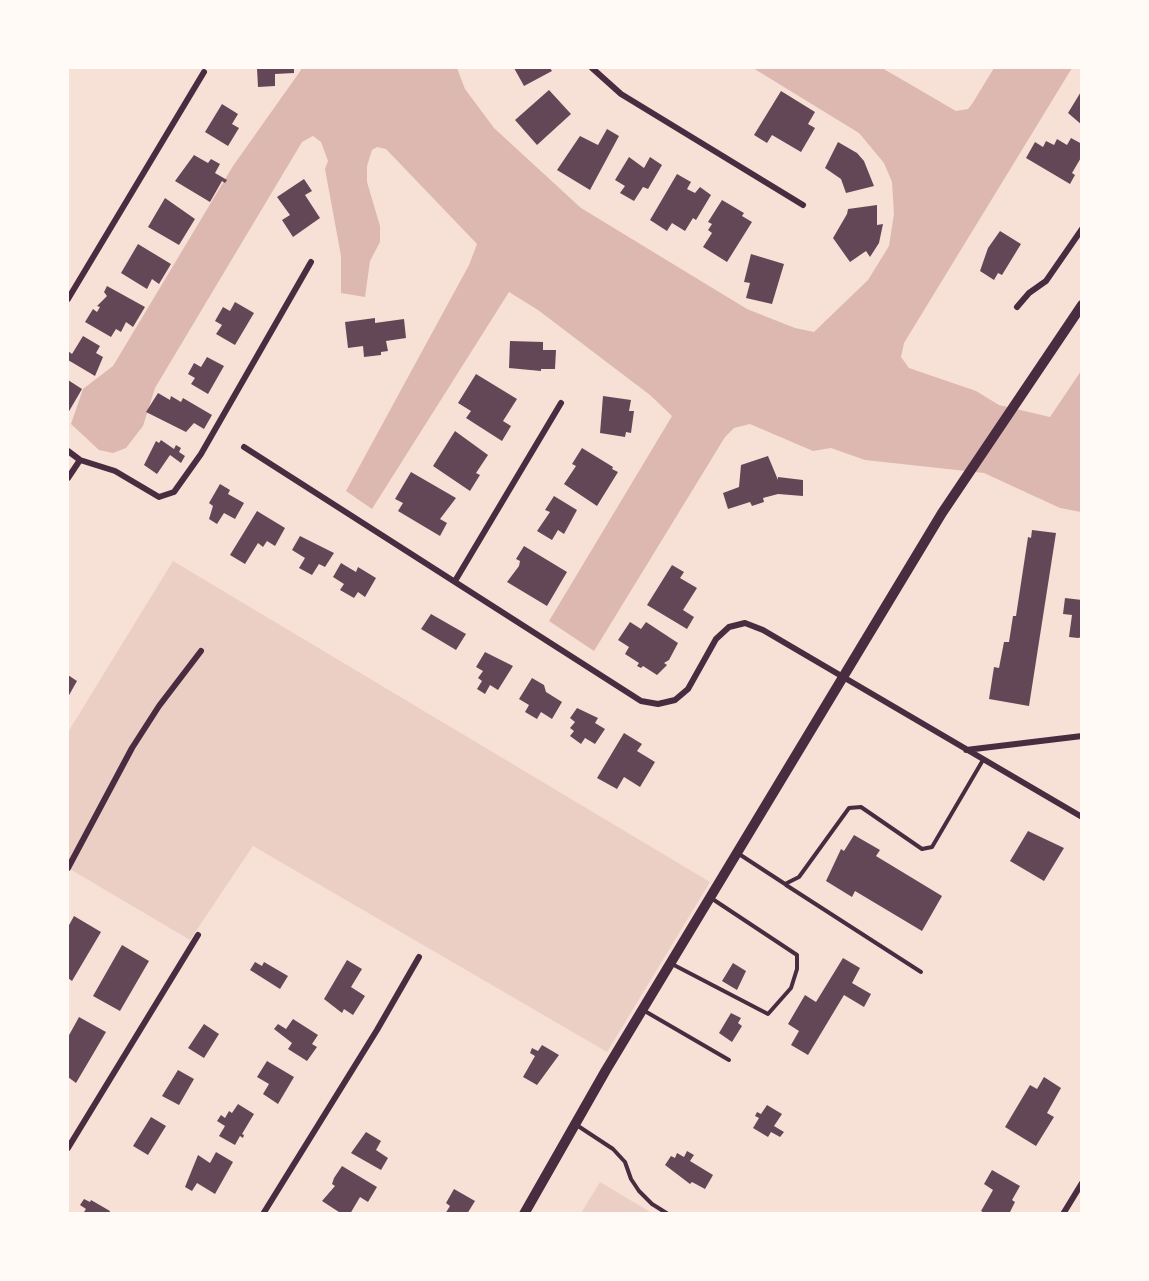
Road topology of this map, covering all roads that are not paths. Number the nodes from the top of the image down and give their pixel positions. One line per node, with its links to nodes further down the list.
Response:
1 (592, 68): 3 (street)
2 (204, 72): 6 (street)
3 (803, 205)
4 (1082, 229): 8 (street)
5 (311, 262): 12 (street)
6 (68, 299)
7 (1082, 305): 16 (main road)
8 (1017, 307)
9 (561, 403): 14 (street)
10 (244, 447): 14 (street)
11 (68, 451): 12 (street)
12 (80, 460): 13 (street)
13 (68, 478)
14 (455, 581): 16 (street)
15 (201, 651): 22 (street)
16 (844, 678): 18 (street); 21 (main road)
17 (1082, 736): 18 (street)
18 (966, 750): 19 (street)
19 (983, 760): 20 (street); 23 (lane)
20 (1082, 817)
21 (737, 853): 23 (lane); 24 (main road)
22 (68, 868)
23 (785, 884): 28 (lane)
24 (710, 897): 27 (main road); 27 (lane)
25 (198, 935): 32 (street)
26 (419, 957): 34 (street)
27 (670, 963): 29 (main road)
28 (921, 972)
29 (642, 1010): 30 (lane); 31 (main road)
30 (729, 1059)
31 (575, 1124): 35 (main road); 36 (lane)
32 (68, 1148)
33 (1082, 1183): 37 (street)
34 (263, 1214)
35 (524, 1214)
36 (668, 1214)
37 (1063, 1214)

